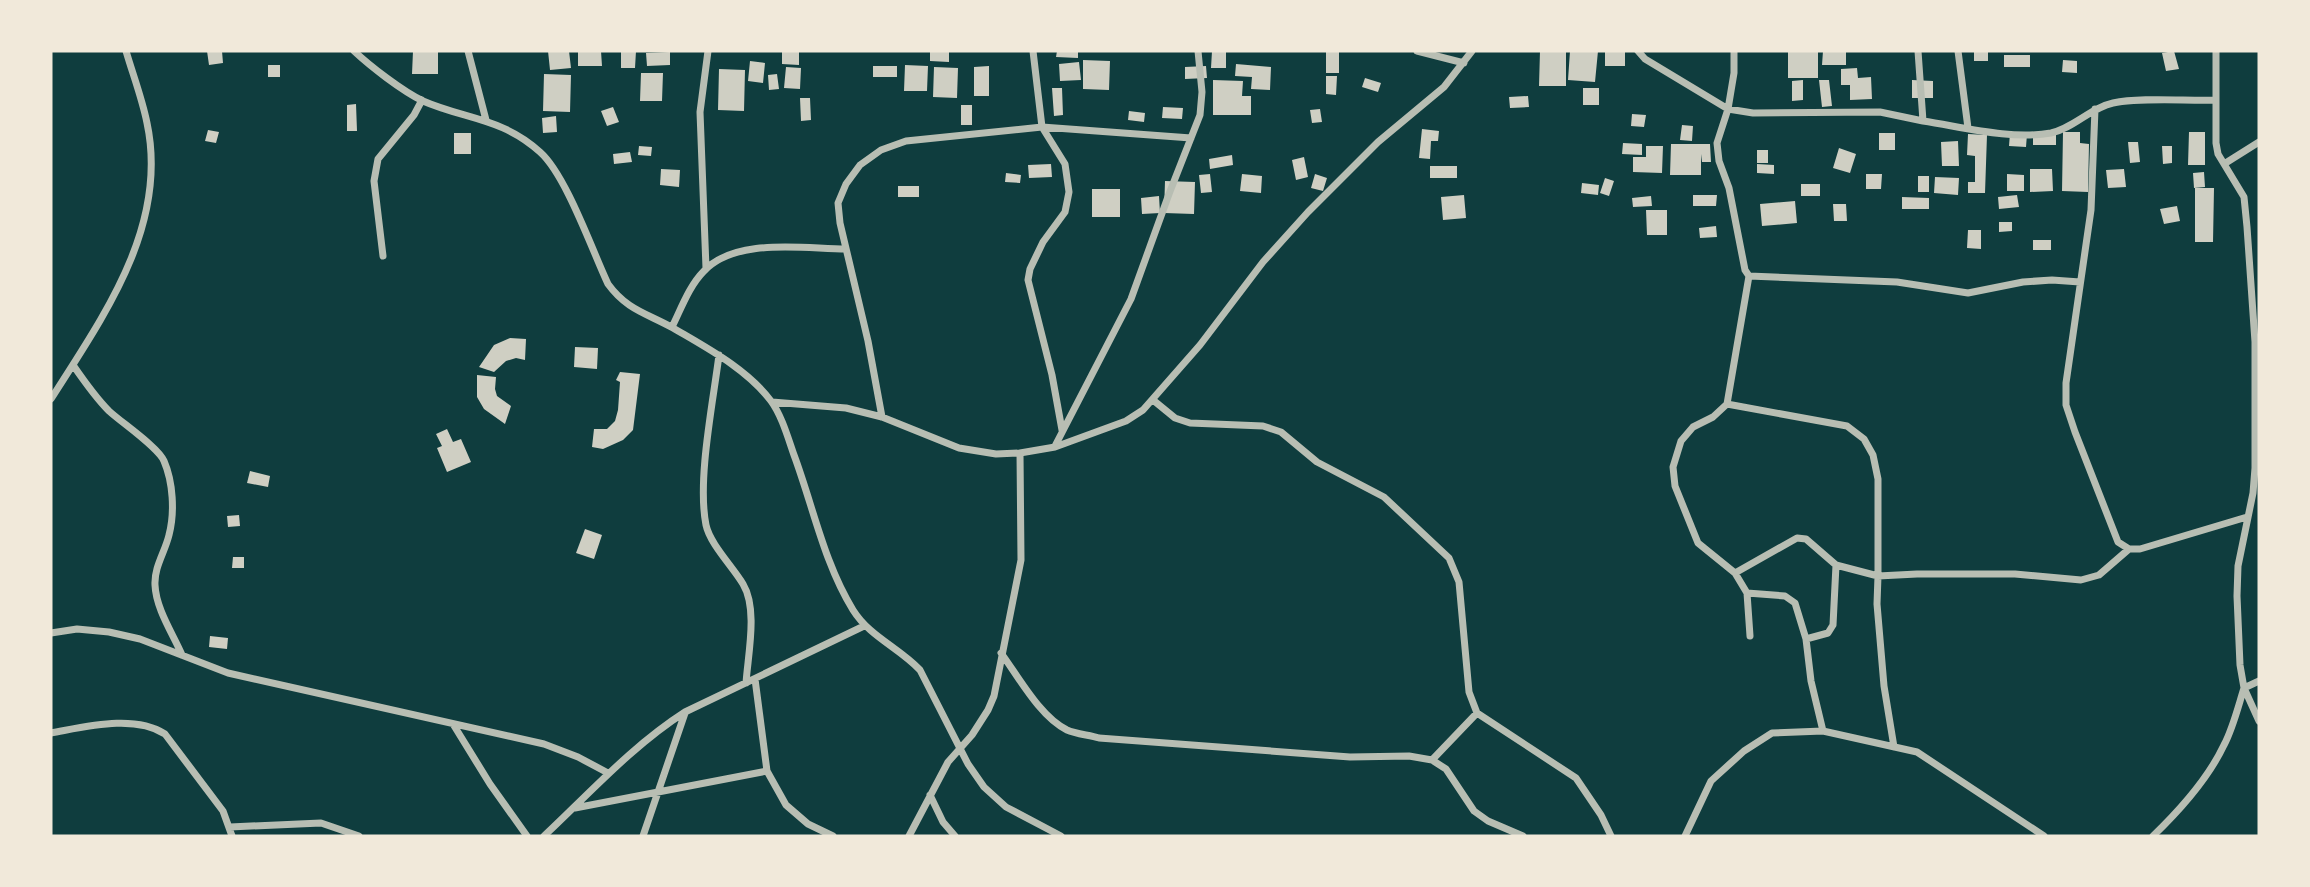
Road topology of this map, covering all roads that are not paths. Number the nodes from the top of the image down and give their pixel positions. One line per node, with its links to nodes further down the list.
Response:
1 (126, 51): 33 (street)
2 (354, 51): 15 (street)
3 (468, 51): 19 (street)
4 (708, 51): 28 (street)
5 (1033, 51): 21 (street)
6 (1198, 51): 23 (street)
7 (1417, 51): 14 (street)
8 (1472, 51): 14 (street)
9 (1638, 51): 17 (street)
10 (1734, 51): 17 (street)
11 (1918, 51): 20 (street)
12 (1958, 51): 22 (street)
13 (2216, 51): 16 (street)
14 (1464, 63): 37 (street)
15 (422, 100): 19 (street); 27 (street)
16 (2215, 100): 18 (street); 25 (street)
17 (1728, 109): 20 (street); 29 (street)
18 (2095, 110): 22 (street); 30 (street)
19 (486, 120): 31 (street)
20 (1923, 121): 22 (street)
21 (1042, 127): 23 (street); 26 (street); 41 (street)
22 (1968, 128)
23 (1191, 138): 41 (street)
24 (2259, 142): 25 (street)
25 (2224, 164): 34 (street)
26 (846, 249): 28 (street); 40 (street)
27 (383, 256)
28 (706, 268): 31 (street)
29 (1749, 276): 30 (street); 39 (street)
30 (2080, 282): 45 (street)
31 (671, 327): 32 (street)
32 (719, 355): 38 (street); 58 (street)
33 (73, 365): 35 (street); 55 (street)
34 (2257, 369): 36 (street)
35 (51, 399)
36 (2257, 399): 44 (street)
37 (1153, 400): 42 (street); 61 (street)
38 (772, 402): 40 (street); 50 (street)
39 (1727, 404): 47 (street); 48 (street)
40 (882, 417): 43 (street)
41 (1063, 431): 42 (street)
42 (1055, 447): 43 (street)
43 (1020, 453): 54 (street)
44 (2248, 517): 45 (street); 59 (street)
45 (2129, 550): 48 (street)
46 (1836, 565): 47 (street); 48 (street); 53 (street)
47 (1735, 573): 49 (street)
48 (1878, 576): 66 (street)
49 (1747, 593): 52 (street); 53 (street)
50 (864, 626): 56 (street); 67 (street)
51 (51, 633): 55 (street)
52 (1750, 636)
53 (1806, 639): 64 (street)
54 (1001, 653): 67 (street); 68 (street)
55 (182, 655): 63 (street)
56 (755, 678): 58 (street); 69 (street)
57 (2259, 681): 59 (street)
58 (746, 683): 60 (street)
59 (2245, 688): 62 (street); 88 (street)
60 (685, 712): 70 (street); 71 (street)
61 (1477, 713): 68 (street); 85 (street)
62 (2259, 721)
63 (453, 724): 70 (street); 77 (street)
64 (1823, 731): 66 (street); 86 (street)
65 (51, 733): 74 (street)
66 (1894, 747): 87 (street)
67 (961, 749): 72 (street); 83 (street)
68 (1432, 760): 84 (street)
69 (767, 771): 71 (street); 80 (street)
70 (608, 773): 73 (street)
71 (660, 792): 73 (street); 79 (street)
72 (930, 795): 81 (street); 82 (street)
73 (574, 808): 78 (street)
74 (230, 827): 75 (street); 76 (street)
75 (232, 836)
76 (359, 836)
77 (527, 836)
78 (544, 836)
79 (643, 836)
80 (833, 836)
81 (909, 836)
82 (955, 836)
83 (1061, 836)
84 (1523, 836)
85 (1611, 836)
86 (1685, 836)
87 (2044, 836)
88 (2153, 836)

